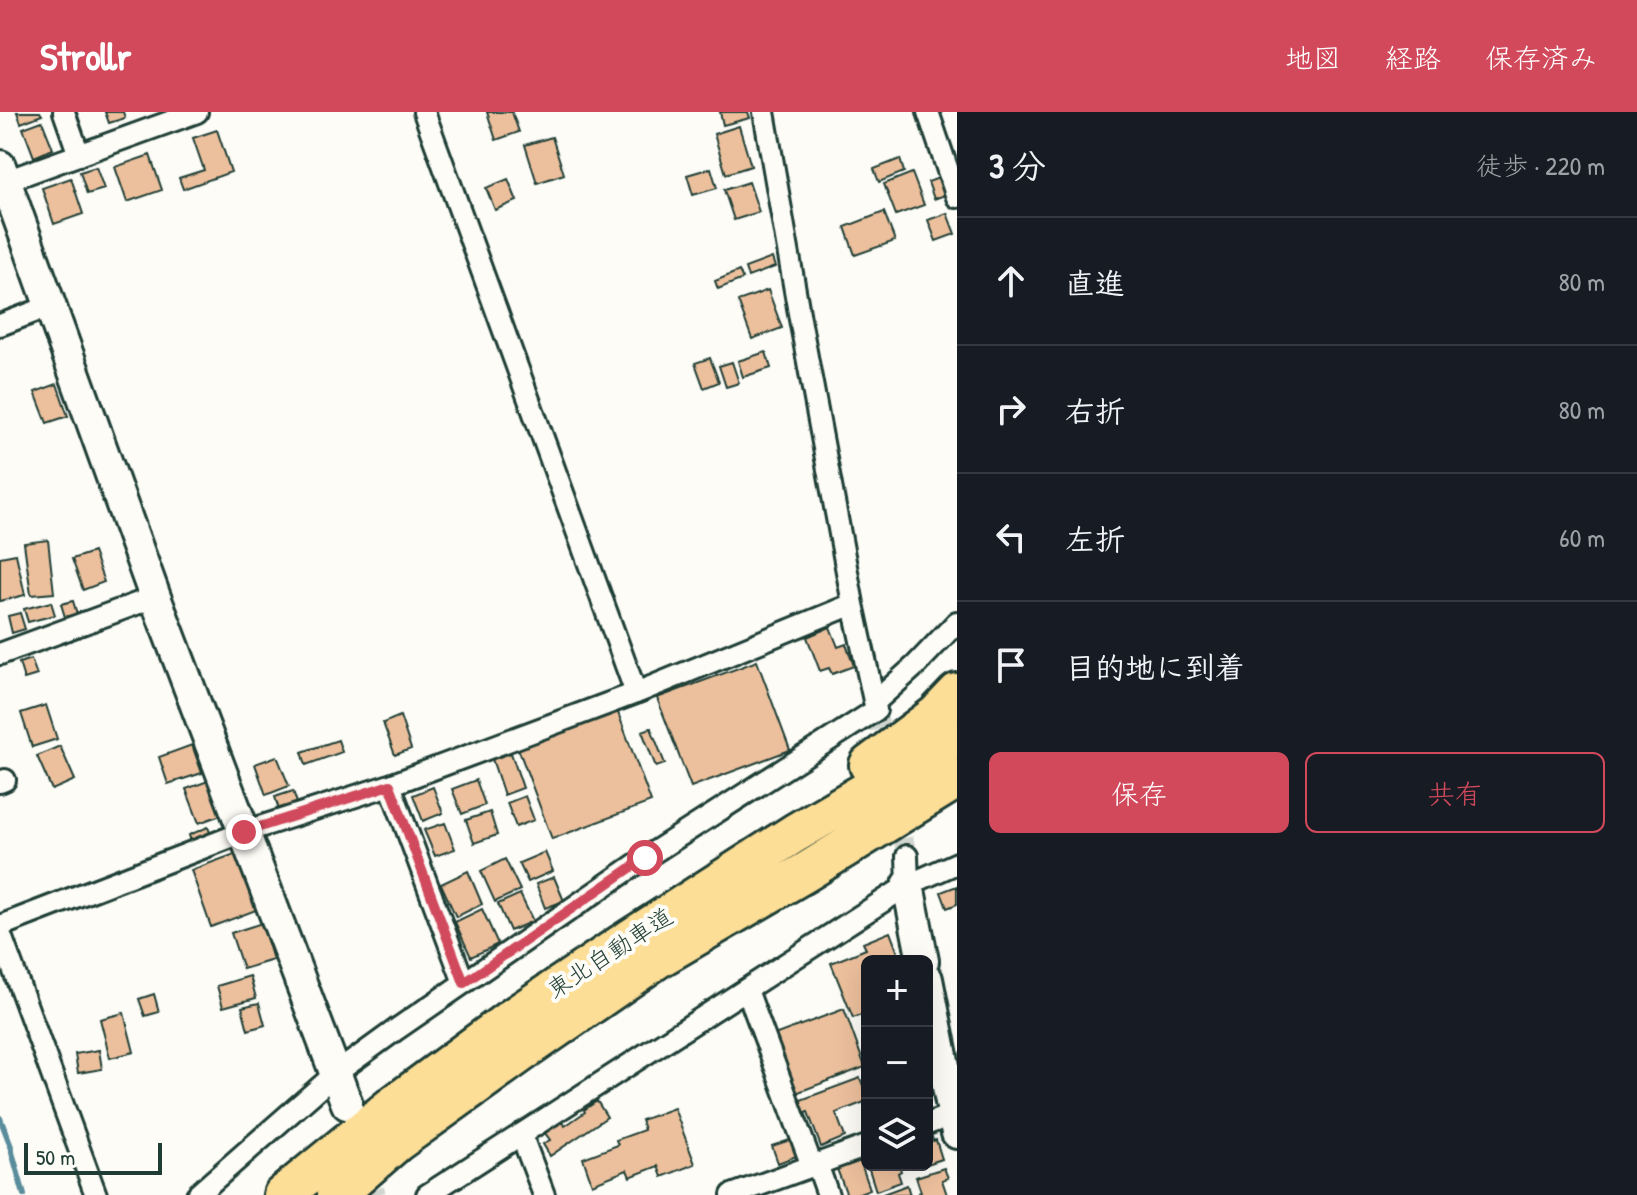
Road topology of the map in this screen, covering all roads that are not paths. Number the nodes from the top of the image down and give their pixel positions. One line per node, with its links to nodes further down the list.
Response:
1 (64, 112): 7 (street)
2 (197, 112): 6 (street)
3 (424, 112): 16 (street)
4 (764, 112): 13 (street)
5 (928, 112): 9 (street)
6 (142, 121): 7 (street)
7 (79, 155): 8 (street)
8 (3, 174): 10 (street)
9 (957, 197)
10 (50, 306): 11 (street); 12 (street)
11 (0, 325)
12 (155, 597): 15 (street); 23 (street)
13 (853, 604): 16 (street); 18 (street)
14 (957, 622): 18 (street)
15 (0, 654)
16 (636, 693): 21 (street)
17 (957, 693): 32 (highway)
18 (875, 702): 29 (street)
19 (957, 738): 32 (highway, 東北自動車道)
20 (957, 779): 32 (highway, 東北自動車道)
21 (390, 785): 23 (street); 29 (street)
22 (957, 807): 32 (highway)
23 (244, 832): 26 (street); 33 (street)
24 (957, 863): 25 (street)
25 (907, 870): 28 (street); 30 (street)
26 (0, 926)
27 (0, 933): 39 (street)
28 (922, 955)
29 (464, 983): 33 (street)
30 (747, 990): 36 (street); 38 (street)
31 (933, 1018): 35 (street)
32 (515, 1036): 41 (highway, 東北自動車道); 42 (highway, 東北自動車道)
33 (335, 1074): 34 (street); 40 (street)
34 (347, 1104)
35 (949, 1121)
36 (521, 1134): 43 (street); 44 (street)
37 (861, 1148): 38 (street)
38 (814, 1165): 45 (street); 46 (street)
39 (96, 1195)
40 (197, 1195)
41 (283, 1195)
42 (336, 1195)
43 (427, 1195)
44 (544, 1195)
45 (732, 1195)
46 (828, 1195)

